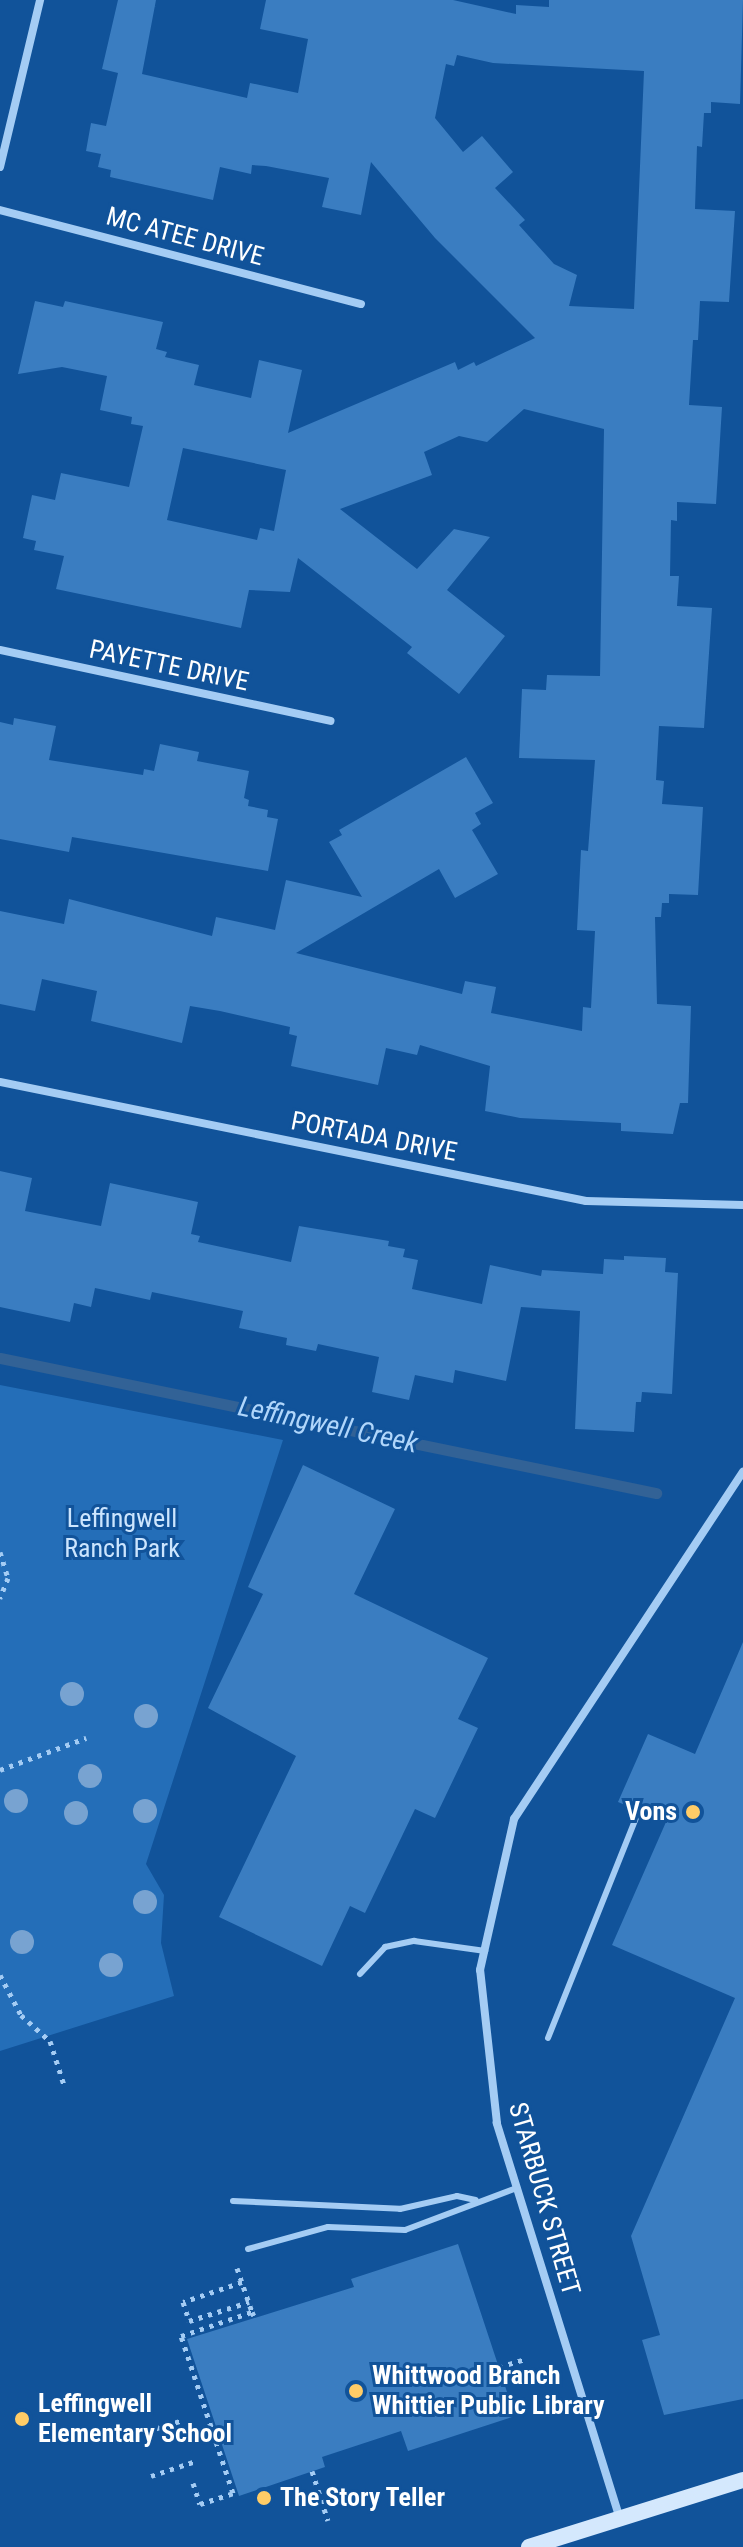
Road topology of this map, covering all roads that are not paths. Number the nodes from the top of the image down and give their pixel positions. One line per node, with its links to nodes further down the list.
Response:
1 (40, 0): 2 (street)
2 (0, 167)
3 (0, 210): 4 (street, MC ATEE DRIVE)
4 (361, 304)
5 (0, 650): 6 (street, PAYETTE DRIVE)
6 (330, 721)
7 (0, 1082): 8 (street, PORTADA DRIVE)
8 (743, 1205)
9 (743, 1472): 11 (street, STARBUCK STREET)
10 (637, 1815): 13 (lane)
11 (485, 1951): 12 (lane); 14 (street, STARBUCK STREET)
12 (360, 1974)
13 (548, 2038)
14 (517, 2188): 15 (lane); 19 (street, STARBUCK STREET)
15 (476, 2200): 16 (lane); 17 (lane)
16 (233, 2201)
17 (248, 2249)
18 (743, 2480): 19 (main road)
19 (621, 2520): 20 (main road)
20 (529, 2547)

